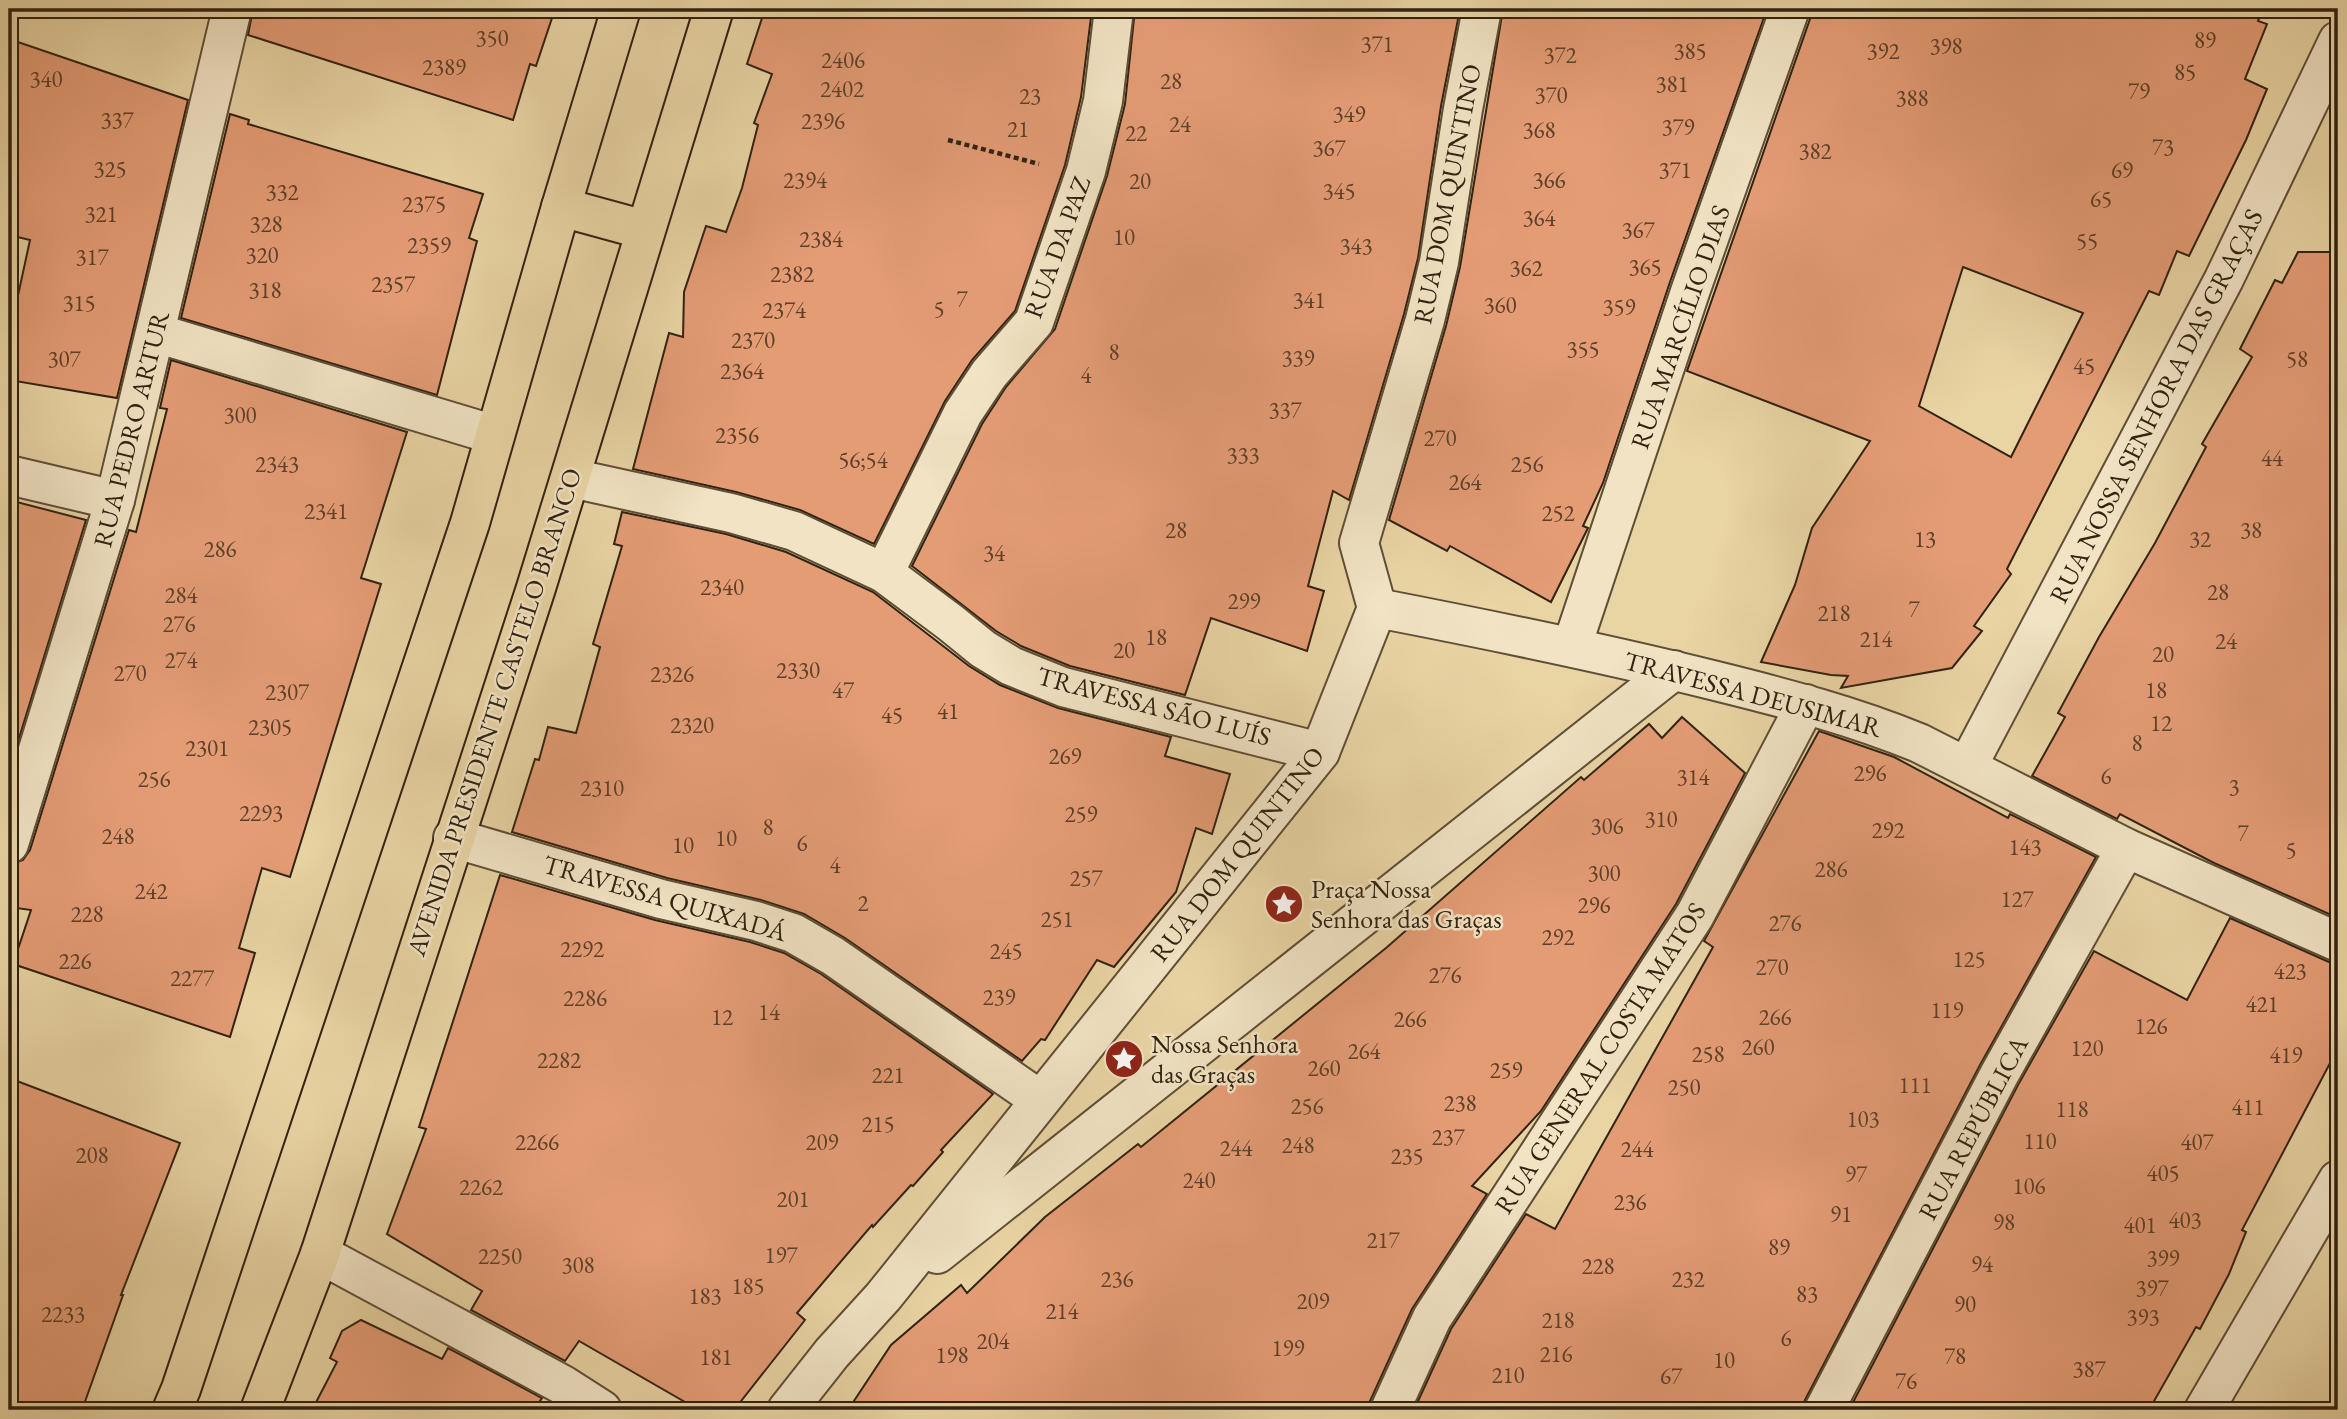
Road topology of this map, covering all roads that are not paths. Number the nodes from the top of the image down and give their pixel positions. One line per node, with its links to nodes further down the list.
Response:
1 (232, 9): 10 (street, RUA PEDRO ARTUR)
2 (621, 9): 8 (main road)
3 (714, 9): 9 (main road, AVENIDA PRESIDENTE CASTELO BRANCO)
4 (1114, 9): 15 (street, RUA DA PAZ)
5 (1482, 9): 16 (street, RUA DOM QUINTINO)
6 (1790, 9): 17 (street, RUA MARCÍLIO DIAS)
7 (2338, 41): 21 (street, RUA NOSSA SENHORA DAS GRAÇAS)
8 (561, 207): 9 (main road); 11 (main road)
9 (645, 230): 13 (main road, AVENIDA PRESIDENTE CASTELO BRANCO)
10 (156, 333): 11 (street); 14 (street, RUA PEDRO ARTUR)
11 (495, 435): 30 (main road)
12 (9, 475): 14 (street)
13 (570, 478): 15 (street, TRAVESSA SÃO LUÍS); 22 (main road, AVENIDA PRESIDENTE CASTELO BRANCO)
14 (115, 500): 23 (street, RUA PEDRO ARTUR)
15 (884, 573): 20 (street, TRAVESSA SÃO LUÍS)
16 (1377, 608): 17 (street, TRAVESSA DEUSIMAR); 20 (street, RUA DOM QUINTINO)
17 (1572, 646): 18 (street, TRAVESSA DEUSIMAR)
18 (1674, 670): 19 (street, TRAVESSA DEUSIMAR); 29 (street, RUA DOM QUINTINO)
19 (1806, 704): 21 (street, TRAVESSA DEUSIMAR); 34 (street, RUA GENERAL COSTA MATOS)
20 (1320, 752): 26 (street, RUA DOM QUINTINO)
21 (1967, 767): 24 (street, TRAVESSA DEUSIMAR)
22 (453, 838): 26 (street, TRAVESSA QUIXADÁ); 28 (main road, AVENIDA PRESIDENTE CASTELO BRANCO)
23 (9, 844)
24 (2126, 848): 25 (street, TRAVESSA DEUSIMAR); 35 (street, RUA REPÚBLICA)
25 (2338, 943)
26 (1040, 1100): 29 (street, RUA DOM QUINTINO)
27 (2338, 1180): 36 (street)
28 (320, 1254): 31 (main road, AVENIDA PRESIDENTE CASTELO BRANCO); 32 (street)
29 (883, 1297): 33 (street, RUA DOM QUINTINO)
30 (172, 1410)
31 (260, 1410)
32 (602, 1410)
33 (787, 1410)
34 (1390, 1410)
35 (1825, 1410)
36 (2204, 1410)

